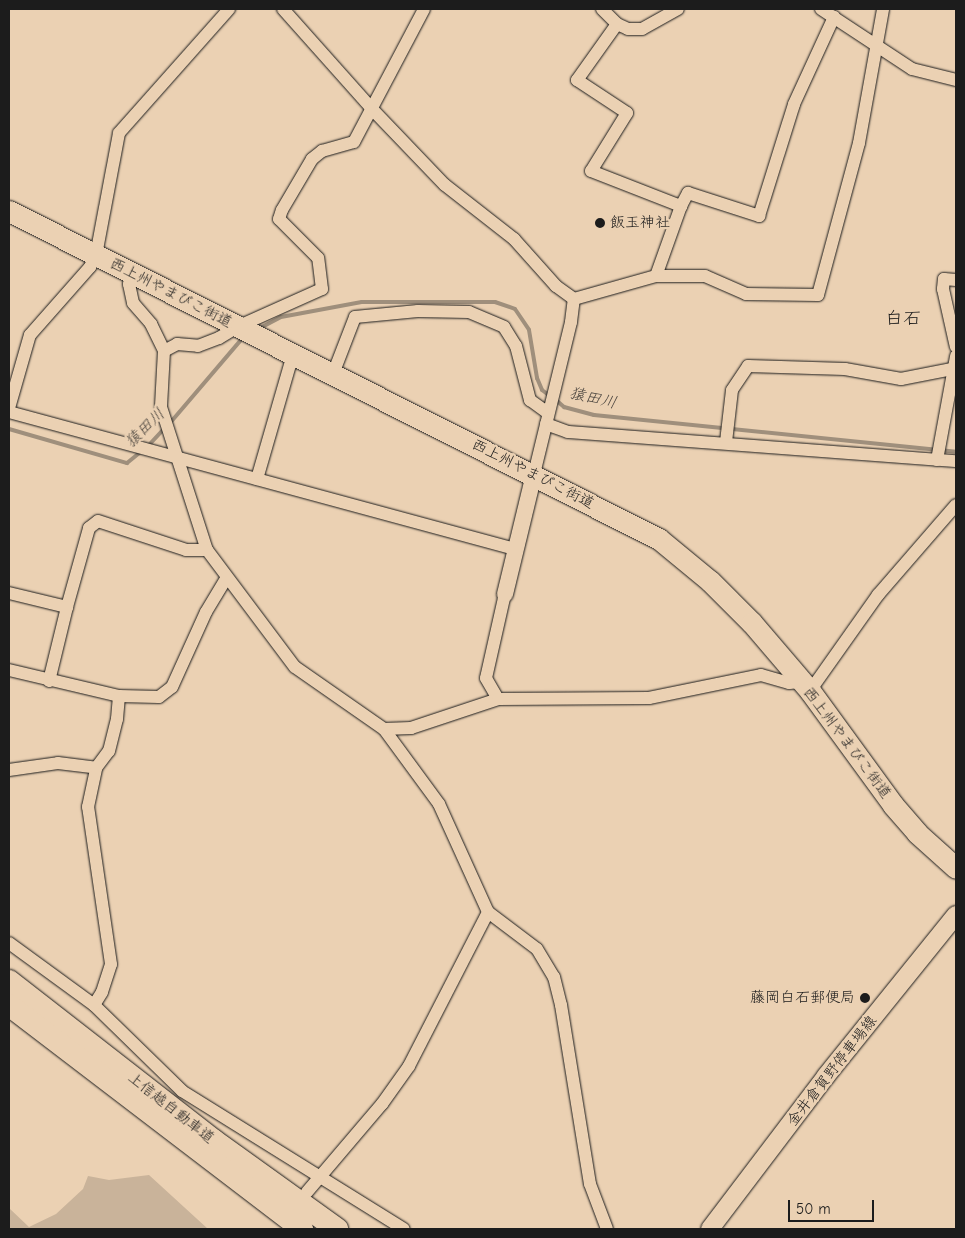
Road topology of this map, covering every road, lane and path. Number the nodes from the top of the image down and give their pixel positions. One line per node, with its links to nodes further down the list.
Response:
1 (229, 9): 15 (street)
2 (282, 9): 12 (street)
3 (424, 9): 12 (street)
4 (602, 9): 9 (street)
5 (678, 9): 9 (street)
6 (821, 9): 8 (street)
7 (883, 9): 10 (street)
8 (834, 17): 10 (street); 13 (street)
9 (617, 24): 13 (street)
10 (877, 46): 11 (street); 17 (street)
11 (956, 80)
12 (372, 109): 19 (street); 20 (street)
13 (681, 206): 17 (street)
14 (9, 211): 15 (highway, 西上州やまびこ街道)
15 (96, 256): 16 (highway, 西上州やまびこ街道); 27 (street)
16 (133, 275): 20 (highway, 西上州やまびこ街道); 22 (street)
17 (656, 276): 19 (street)
18 (956, 280): 21 (street)
19 (574, 299): 28 (street)
20 (237, 327): 22 (street); 23 (highway, 西上州やまびこ街道)
21 (956, 347)
22 (164, 351): 30 (street)
23 (293, 354): 26 (highway, 西上州やまびこ街道); 34 (street)
24 (956, 356): 25 (street)
25 (952, 369): 29 (street); 31 (street)
26 (333, 374): 28 (street); 33 (highway, 西上州やまびこ街道)
27 (9, 410): 30 (street)
28 (547, 418): 29 (street); 33 (street)
29 (726, 440): 31 (street)
30 (178, 457): 34 (street); 37 (street)
31 (938, 457): 32 (street)
32 (956, 461)
33 (534, 474): 36 (street); 44 (highway, 西上州やまびこ街道)
34 (257, 478): 36 (street)
35 (956, 505): 44 (street)
36 (515, 549): 40 (street)
37 (207, 550): 38 (street); 41 (street)
38 (226, 579): 45 (street); 47 (street)
39 (9, 593): 41 (street)
40 (505, 594): 46 (street)
41 (67, 608): 43 (street)
42 (9, 670): 43 (street)
43 (49, 681): 45 (street)
44 (806, 686): 46 (street); 50 (highway, 西上州やまびこ街道)
45 (119, 696): 48 (street)
46 (498, 699): 47 (street)
47 (384, 729): 51 (street)
48 (96, 768): 49 (street); 55 (street)
49 (9, 770)
50 (956, 868)
51 (488, 912): 57 (street); 62 (street)
52 (956, 915): 63 (main road, 金井倉賀野停車場線)
53 (9, 943): 55 (street)
54 (9, 981): 60 (highway, 上信越自動車道)
55 (94, 1005): 57 (street)
56 (9, 1006): 59 (highway, 上信越自動車道)
57 (321, 1176): 58 (street); 61 (street)
58 (307, 1192)
59 (302, 1229)
60 (337, 1229)
61 (404, 1229)
62 (607, 1229)
63 (710, 1229)

